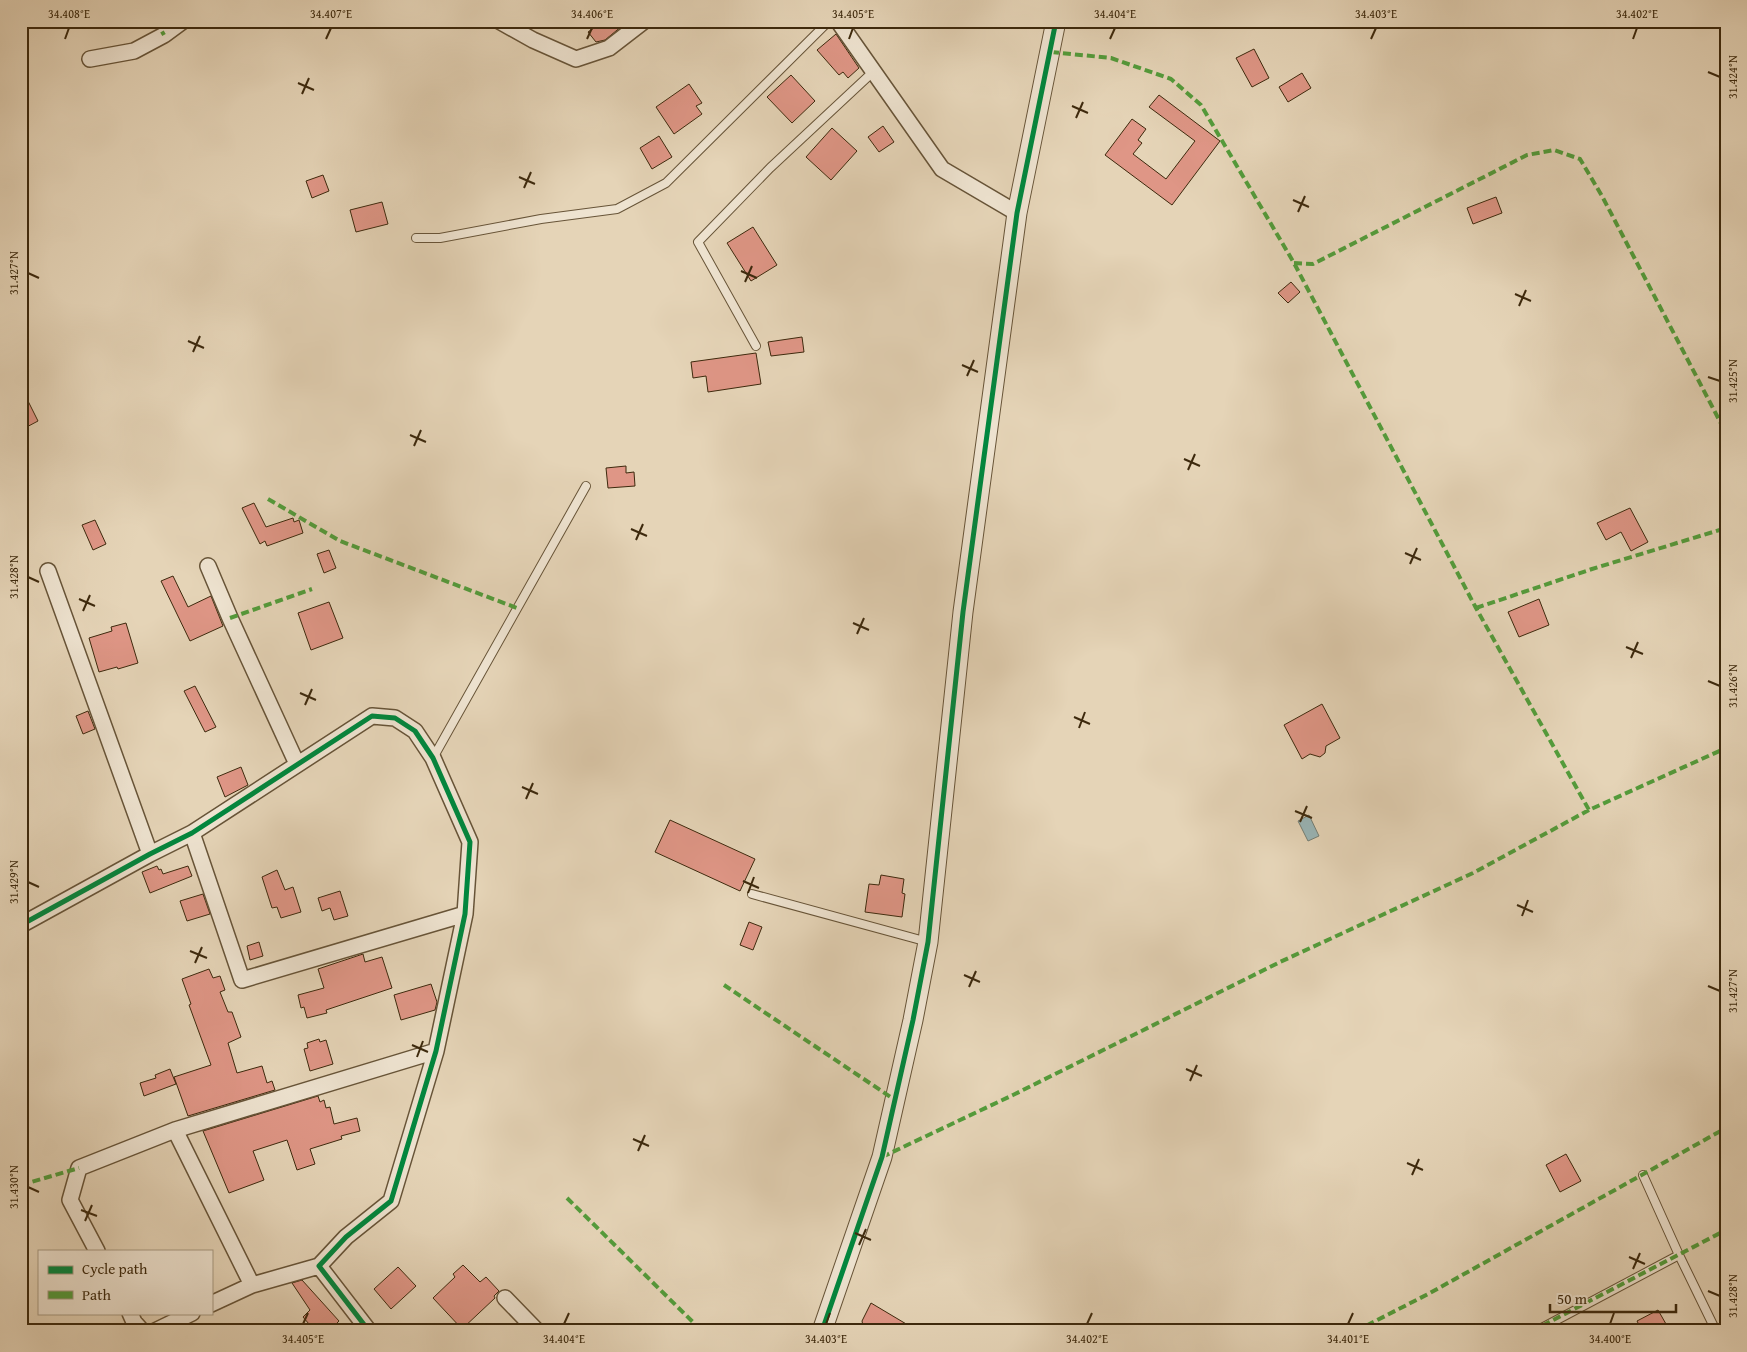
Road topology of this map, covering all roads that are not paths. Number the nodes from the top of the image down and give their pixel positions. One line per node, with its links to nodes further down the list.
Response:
1 (183, 21): 7 (street)
2 (499, 21): 3 (street)
3 (644, 21)
4 (829, 21): 10 (lane)
5 (838, 21): 8 (street)
6 (1056, 21): 9 (street)
7 (90, 59)
8 (874, 70): 9 (street); 11 (lane)
9 (1017, 214): 22 (street)
10 (416, 238)
11 (756, 346)
12 (586, 486): 15 (lane)
13 (208, 566): 16 (street)
14 (48, 571): 18 (street)
15 (433, 758): 16 (street); 20 (street)
16 (297, 764): 17 (street)
17 (192, 833): 18 (street); 20 (street)
18 (150, 854): 21 (street)
19 (752, 894): 22 (lane)
20 (465, 914): 23 (street)
21 (21, 925)
22 (928, 942): 38 (street)
23 (436, 1051): 24 (street); 28 (street)
24 (175, 1130): 26 (street); 29 (street)
25 (1643, 1174): 27 (lane)
26 (95, 1250)
27 (1679, 1255): 39 (lane); 40 (lane)
28 (320, 1266): 29 (street); 36 (street)
29 (252, 1285): 31 (street)
30 (505, 1298): 37 (street)
31 (212, 1304)
32 (130, 1314): 34 (street)
33 (190, 1314): 35 (street)
34 (142, 1331)
35 (155, 1331)
36 (369, 1331)
37 (537, 1331)
38 (822, 1331)
39 (1536, 1331)
40 (1716, 1331)

